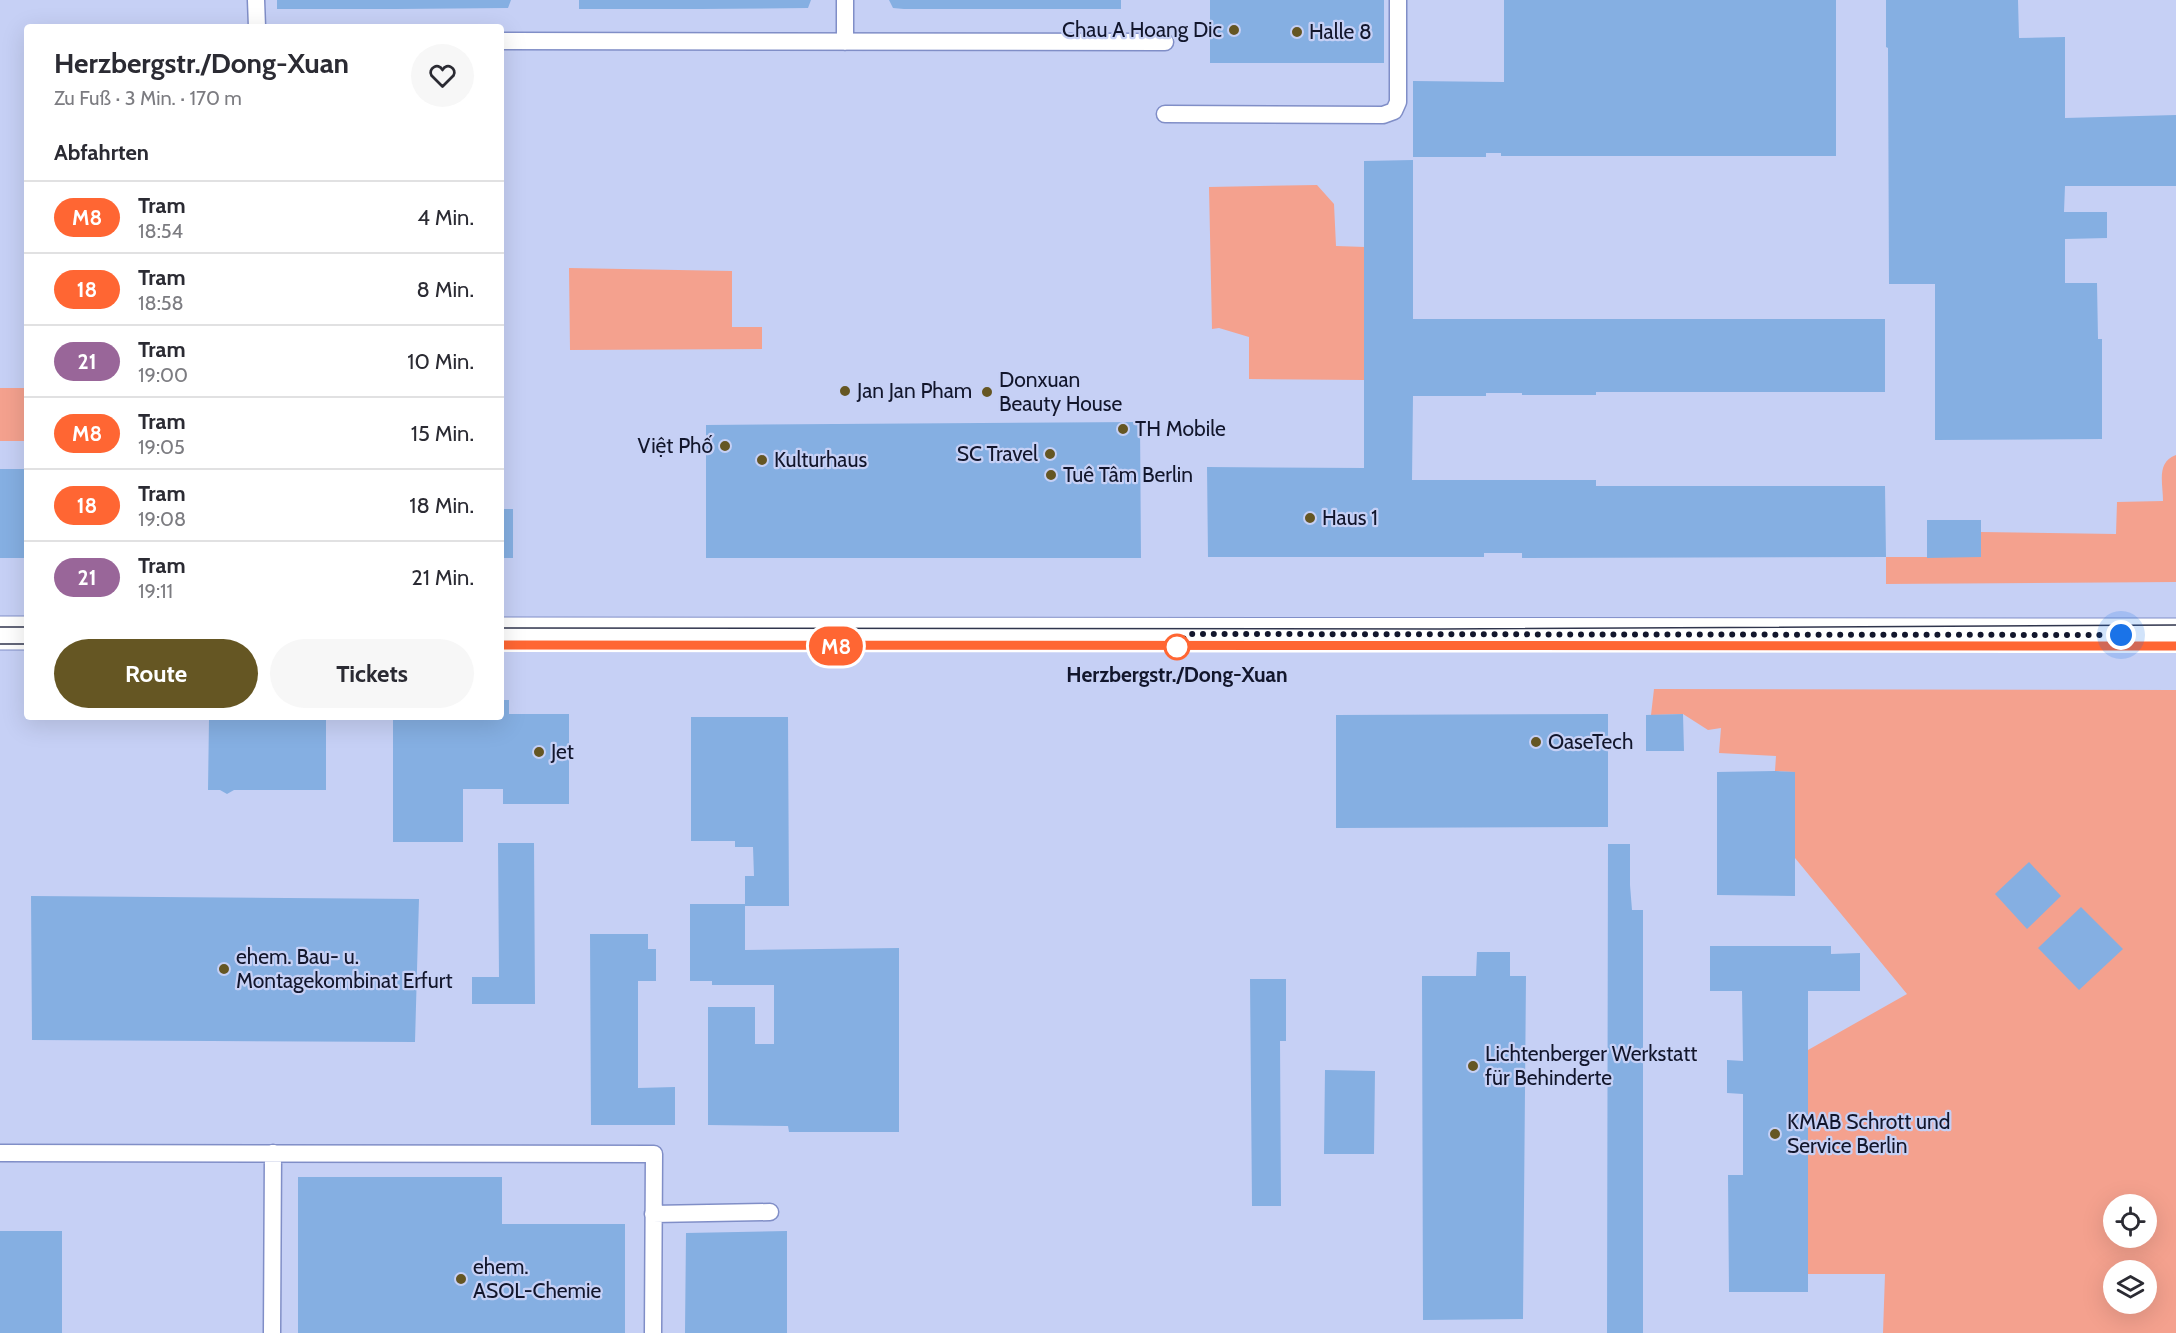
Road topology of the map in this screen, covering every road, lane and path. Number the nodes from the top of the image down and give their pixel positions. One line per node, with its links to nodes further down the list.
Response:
1 (255, 0): 4 (lane)
2 (845, 0): 6 (lane)
3 (1398, 0): 8 (lane)
4 (257, 24)
5 (504, 41): 6 (lane)
6 (845, 42): 7 (lane)
7 (1165, 42)
8 (1165, 114)
9 (0, 633): 10 (street)
10 (24, 633)
11 (504, 634): 12 (street)
12 (2176, 635)
13 (0, 1153): 14 (lane)
14 (273, 1153): 16 (lane); 17 (lane)
15 (770, 1212): 16 (lane)
16 (653, 1214): 18 (lane)
17 (272, 1333)
18 (653, 1333)

